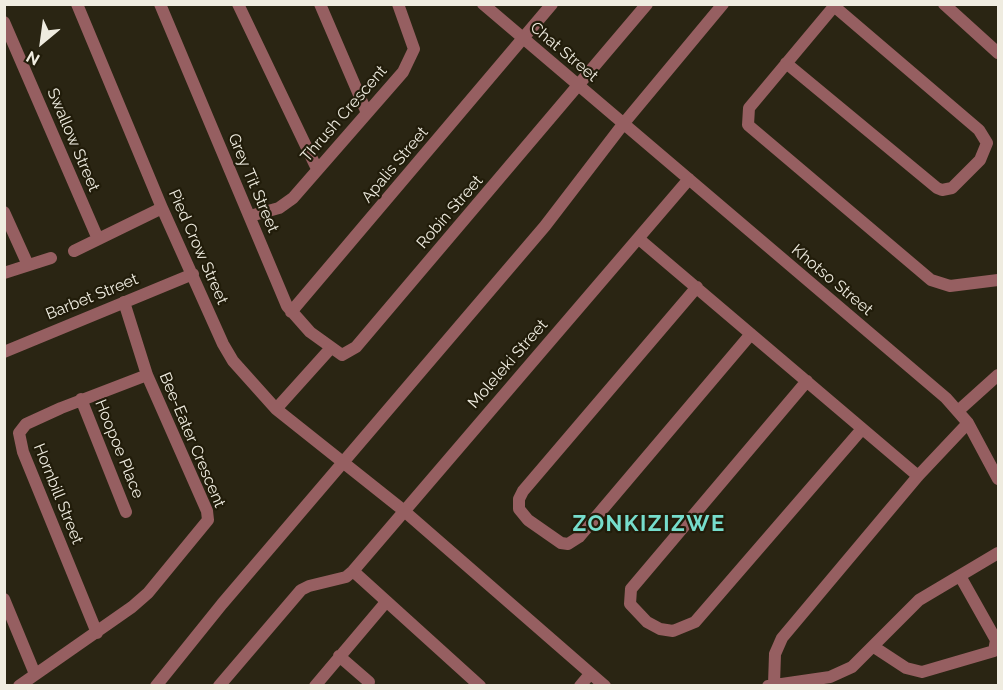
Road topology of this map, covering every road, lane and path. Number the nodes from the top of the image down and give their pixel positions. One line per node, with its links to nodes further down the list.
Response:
1 (77, 4): 21 (street, Pied Crow Street)
2 (160, 4): 23 (street, Grey Tit Street)
3 (238, 4): 19 (street)
4 (320, 4): 17 (street)
5 (398, 4): 17 (street, Thrush Crescent)
6 (483, 4): 13 (street, Chat Street)
7 (552, 4): 13 (street, Apalis Street)
8 (647, 4): 16 (street, Robin Street)
9 (723, 4): 18 (street)
10 (944, 4): 14 (street)
11 (835, 6): 15 (street); 15 (street)
12 (4, 22): 24 (street, Swallow Street)
13 (523, 39): 16 (street, Chat Street); 34 (street, Apalis Street)
14 (999, 53)
15 (786, 63): 31 (street)
16 (578, 86): 18 (street, Chat Street); 38 (street, Robin Street)
17 (366, 111): 19 (street, Thrush Crescent)
18 (624, 123): 20 (street, Khotso Street); 47 (street)
19 (317, 169): 23 (street, Thrush Crescent)
20 (689, 179): 25 (street, Moleleki Street); 44 (street, Khotso Street)
21 (162, 208): 24 (street); 30 (street, Pied Crow Street)
22 (4, 212): 28 (street)
23 (250, 216): 34 (street, Grey Tit Street)
24 (98, 239): 26 (street)
25 (639, 239): 32 (street); 50 (street, Moleleki Street)
26 (74, 251)
27 (51, 258): 28 (street)
28 (27, 265): 29 (street)
29 (4, 273)
30 (193, 274): 33 (street, Barbet Street); 43 (street, Pied Crow Street)
31 (999, 280)
32 (697, 288): 35 (street); 35 (street)
33 (124, 302): 37 (street, Barbet Street); 39 (street, Bee-Eater Crescent)
34 (291, 312): 36 (street, Grey Tit Street)
35 (751, 334): 41 (street)
36 (330, 349): 38 (street, Grey Tit Street); 43 (street)
37 (4, 352)
38 (342, 355)
39 (147, 375): 42 (street, Hornbill Street); 57 (street, Bee-Eater Crescent)
40 (999, 375): 44 (street)
41 (807, 381): 46 (street); 46 (street)
42 (81, 399): 51 (street, Hoopoe Place); 57 (street, Hornbill Street)
43 (276, 409): 47 (street, Pied Crow Street)
44 (958, 411): 45 (street, Khotso Street)
45 (968, 423): 48 (street); 49 (street, Khotso Street)
46 (862, 429): 48 (street)
47 (345, 463): 50 (street, Pied Crow Street); 65 (street)
48 (918, 476): 63 (street)
49 (999, 479)
50 (403, 510): 53 (street, Moleleki Street); 61 (street, Pied Crow Street)
51 (126, 512)
52 (999, 554): 54 (street)
53 (353, 571): 56 (street); 66 (street, Moleleki Street)
54 (960, 576): 58 (street); 58 (street)
55 (4, 599): 60 (street)
56 (386, 602): 59 (street); 68 (street)
57 (96, 633): 60 (street, Bee-Eater Crescent)
58 (874, 647): 63 (street)
59 (339, 656): 62 (street); 67 (street)
60 (35, 674): 64 (street, Bee-Eater Crescent)
61 (590, 674): 69 (street); 70 (street, Pied Crow Street)
62 (369, 682)
63 (771, 685)
64 (19, 686)
65 (156, 686)
66 (219, 686)
67 (315, 686)
68 (480, 686)
69 (580, 686)
70 (605, 686)

